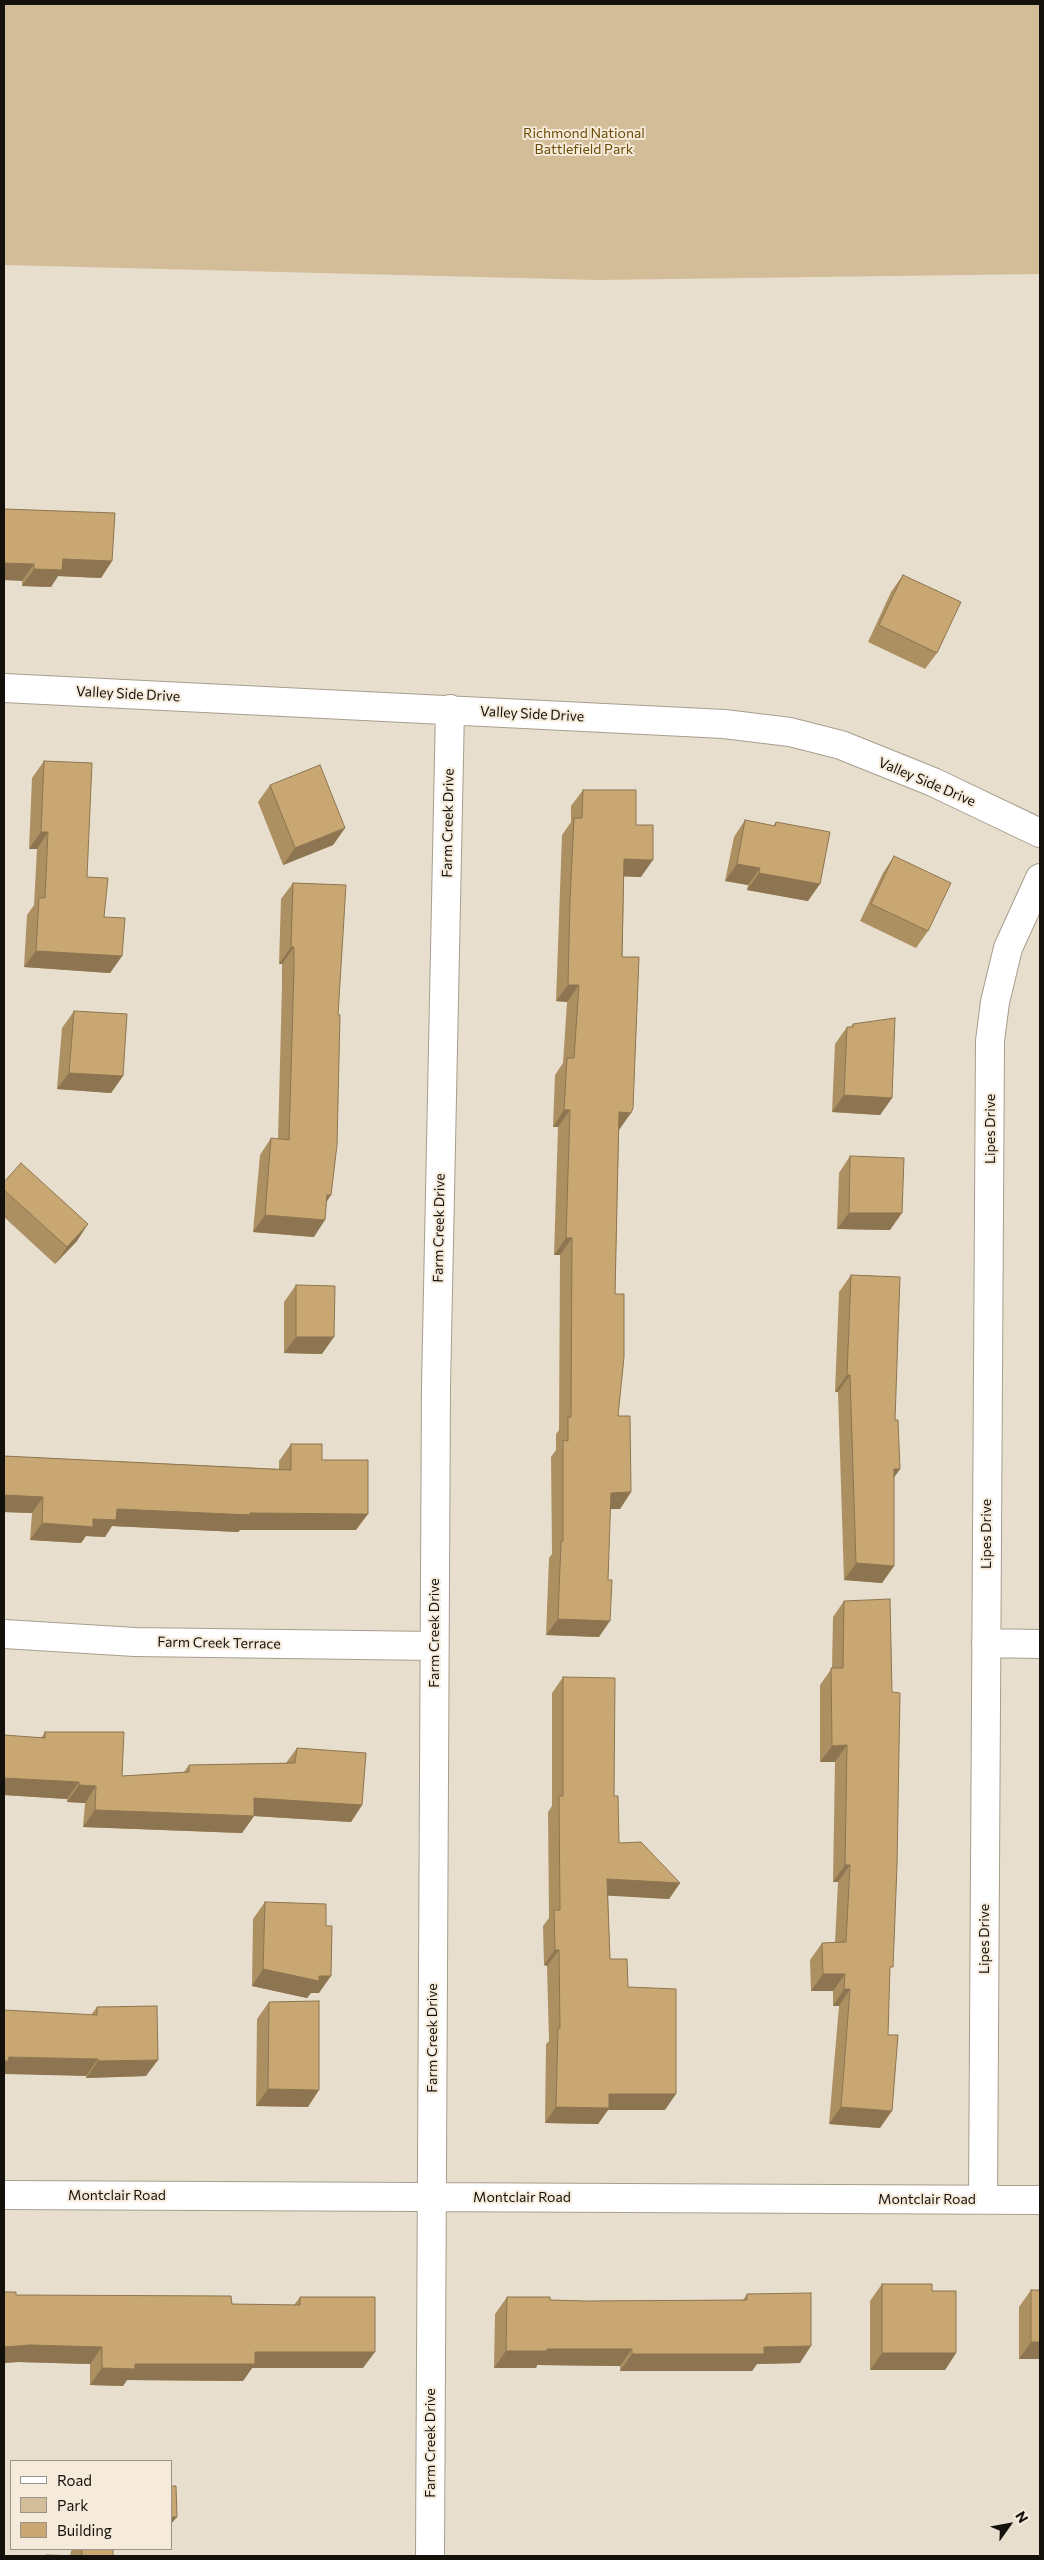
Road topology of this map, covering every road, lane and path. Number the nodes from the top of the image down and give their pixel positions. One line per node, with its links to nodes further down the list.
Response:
1 (4, 688): 2 (street, Valley Side Drive)
2 (450, 709): 3 (street, Valley Side Drive); 8 (street, Farm Creek Drive)
3 (1040, 833)
4 (1040, 878): 6 (street, Lipes Drive)
5 (4, 1634): 8 (street, Farm Creek Terrace)
6 (986, 1644): 7 (street); 11 (street, Lipes Drive)
7 (1040, 1644)
8 (434, 1646): 10 (street, Farm Creek Drive)
9 (4, 2195): 10 (street, Montclair Road)
10 (431, 2197): 11 (street, Montclair Road); 13 (street, Farm Creek Drive)
11 (983, 2199): 12 (street, Montclair Road)
12 (1040, 2200)
13 (430, 2556)

